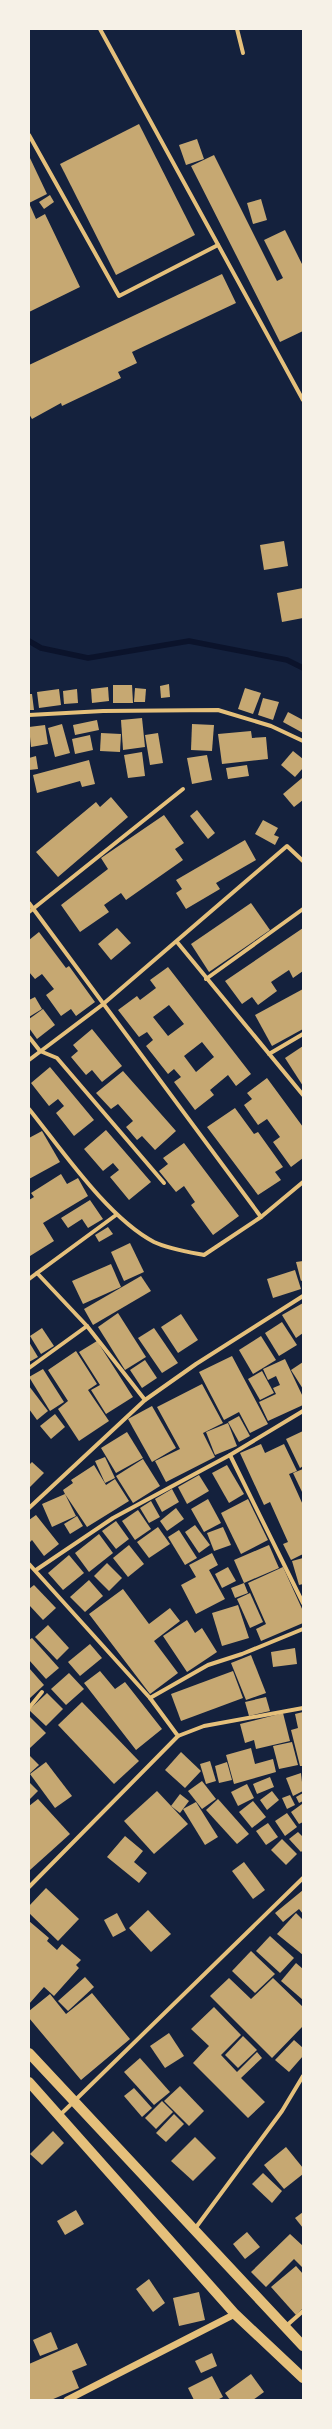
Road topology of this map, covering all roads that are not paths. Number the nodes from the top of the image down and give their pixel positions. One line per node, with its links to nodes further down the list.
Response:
1 (100, 29): 5 (street)
2 (237, 29): 3 (street)
3 (243, 53)
4 (29, 135): 5 (street)
5 (218, 245): 6 (street)
6 (303, 400)
7 (29, 715): 8 (street)
8 (303, 741)
9 (183, 789): 12 (street)
10 (303, 861): 15 (street)
11 (29, 903): 12 (street)
12 (33, 908): 14 (street); 17 (street)
13 (303, 909): 16 (street)
14 (29, 912)
15 (176, 942): 16 (street); 17 (street)
16 (206, 979): 21 (street)
17 (102, 1005): 20 (street); 28 (street)
18 (303, 1034): 21 (street)
19 (29, 1037): 20 (street)
20 (40, 1051): 22 (street); 26 (street)
21 (269, 1054): 23 (street)
22 (29, 1060)
23 (303, 1095)
24 (29, 1109): 27 (street)
25 (303, 1182): 28 (street)
26 (164, 1183)
27 (116, 1215): 28 (street); 29 (street)
28 (261, 1217)
29 (37, 1273): 30 (street); 32 (street)
30 (29, 1280)
31 (303, 1296): 34 (street)
32 (87, 1326): 33 (street); 34 (street)
33 (29, 1368)
34 (146, 1400): 37 (street)
35 (303, 1411): 36 (street)
36 (230, 1455): 39 (street); 40 (street)
37 (29, 1508)
38 (29, 1564): 39 (street)
39 (36, 1570): 43 (street)
40 (303, 1603)
41 (303, 1629): 43 (street)
42 (42, 1692): 44 (street)
43 (150, 1698): 46 (street)
44 (29, 1708)
45 (303, 1708): 46 (street)
46 (178, 1736): 48 (street)
47 (303, 1878): 52 (street)
48 (29, 1888)
49 (29, 2053): 52 (main road)
50 (303, 2076): 54 (street)
51 (29, 2082): 53 (main road)
52 (73, 2102): 53 (street); 54 (main road)
53 (60, 2115): 56 (main road)
54 (193, 2230): 57 (main road)
55 (303, 2312): 57 (street)
56 (235, 2314): 59 (main road); 60 (street)
57 (285, 2327): 58 (main road)
58 (303, 2346)
59 (303, 2378)
60 (67, 2400)

